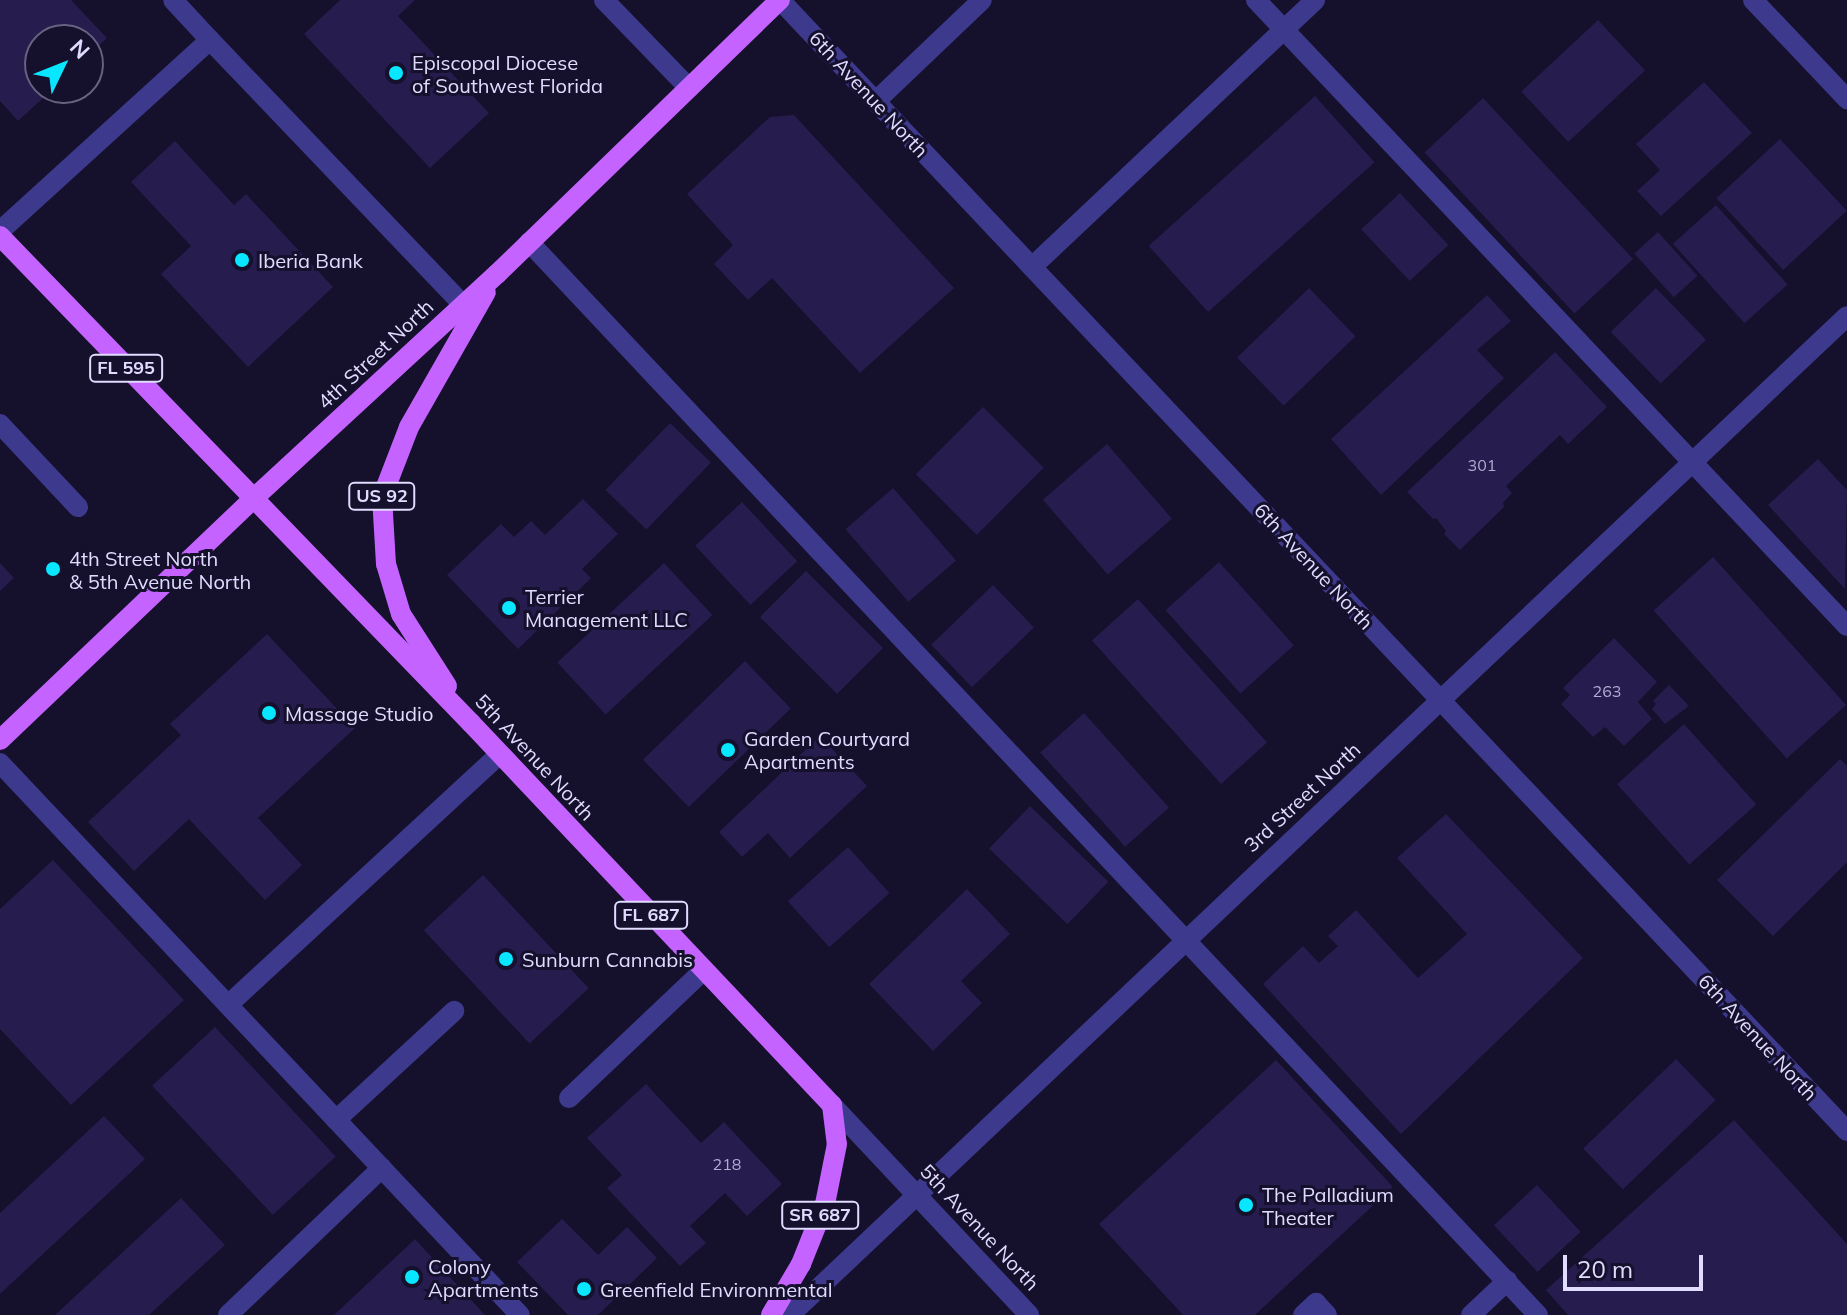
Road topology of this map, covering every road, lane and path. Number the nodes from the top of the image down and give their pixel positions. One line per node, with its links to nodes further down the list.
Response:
1 (173, 0): 9 (street)
2 (604, 0): 10 (street)
3 (780, 0): 10 (main road, 4th Street North / US 92); 12 (street, 6th Avenue North)
4 (982, 0): 12 (street)
5 (1256, 0): 8 (street)
6 (1315, 0): 8 (street)
7 (1753, 0): 11 (street)
8 (1284, 29): 15 (street); 20 (street)
9 (210, 40): 13 (street); 17 (street)
10 (689, 88): 14 (main road, 4th Street North / US 92)
11 (1847, 99)
12 (876, 101): 15 (street, 6th Avenue North)
13 (2, 239): 21 (main road, 5th Avenue North / FL 595)
14 (529, 242): 16 (main road, 4th Street North / US 92); 29 (street)
15 (1032, 267): 24 (street, 6th Avenue North)
16 (497, 274): 17 (main road, 4th Street North / US 92); 25 (main road, US 92)
17 (463, 305): 21 (main road, 4th Street North / US 92)
18 (1847, 316): 20 (street, 3rd Street North)
19 (0, 424): 22 (street)
20 (1692, 462): 23 (street); 24 (street, 3rd Street North)
21 (253, 499): 25 (main road, 5th Avenue North / FL 595); 26 (main road, 4th Street North)
22 (78, 507)
23 (1847, 626)
24 (1440, 700): 29 (street, 3rd Street North); 36 (street, 6th Avenue North)
25 (471, 723): 27 (main road, 5th Avenue North / FL 687)
26 (0, 740)
27 (499, 755): 30 (main road, 5th Avenue North / FL 687); 31 (street)
28 (0, 763): 31 (street)
29 (1185, 941): 38 (street, 3rd Street North); 39 (street)
30 (704, 970): 33 (street); 34 (main road, 5th Avenue North / FL 687)
31 (228, 1005): 35 (street)
32 (454, 1011): 35 (street)
33 (569, 1098)
34 (832, 1105): 38 (street, 5th Avenue North); 42 (main road, SR 687)
35 (336, 1120): 37 (street)
36 (1847, 1131)
37 (382, 1168): 40 (street); 41 (street)
38 (916, 1194): 43 (street, 3rd Street North); 44 (street, 5th Avenue North)
39 (1507, 1281): 47 (street); 48 (street)
40 (228, 1315)
41 (520, 1315)
42 (771, 1315)
43 (790, 1315)
44 (1029, 1315)
45 (1303, 1315): 46 (street)
46 (1327, 1315)
47 (1471, 1315)
48 (1538, 1315)

